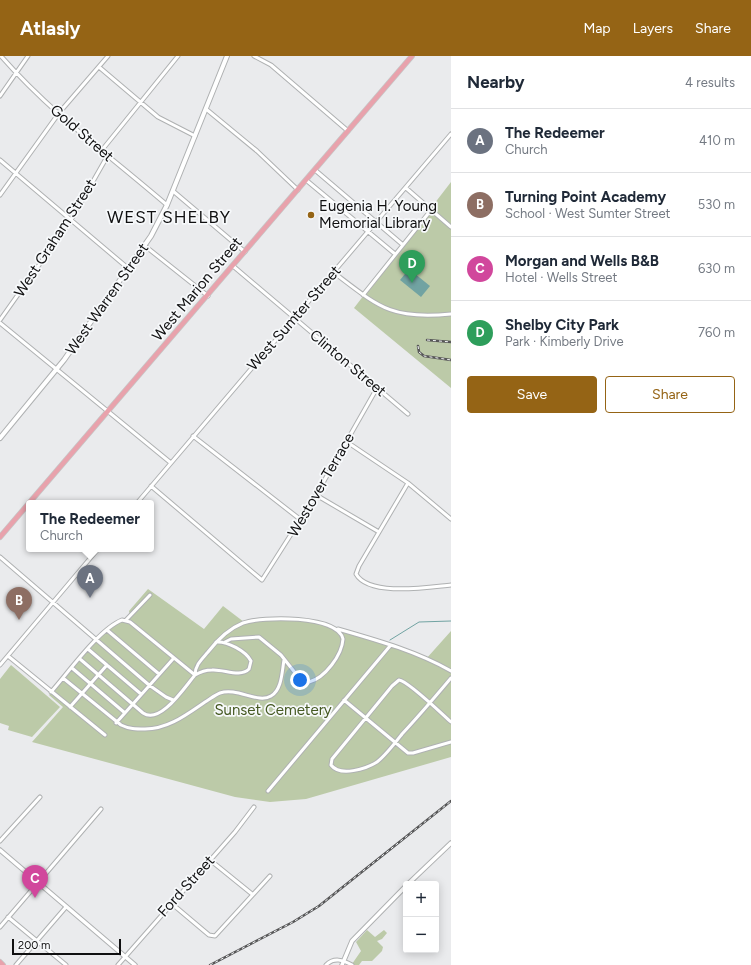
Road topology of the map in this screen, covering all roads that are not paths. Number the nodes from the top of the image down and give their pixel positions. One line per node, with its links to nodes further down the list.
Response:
1 (1, 56): 9 (street, Gold Street)
2 (28, 56): 9 (street)
3 (108, 56): 8 (street)
4 (178, 56): 11 (street)
5 (227, 56): 12 (main road, West Warren Street)
6 (254, 56): 14 (street)
7 (412, 56): 14 (main road, West Marion Street)
8 (99, 67): 11 (street); 13 (street)
9 (16, 72): 10 (street); 13 (street, Gold Street)
10 (0, 96)
11 (141, 104): 16 (street); 17 (street)
12 (206, 109): 16 (main road, West Warren Street); 24 (street)
13 (59, 113): 17 (street, Gold Street); 21 (street)
14 (348, 131): 20 (main road, West Marion Street)
15 (451, 134): 23 (street, West Sumter Street)
16 (195, 136): 25 (main road, West Warren Street)
17 (102, 150): 18 (street, Gold Street)
18 (108, 155): 27 (street, Gold Street); 29 (street, West Graham Street)
19 (0, 160): 21 (street)
20 (315, 170): 22 (main road, West Marion Street); 30 (street)
21 (16, 172): 26 (street); 29 (street)
22 (306, 180): 24 (main road, West Marion Street); 32 (street)
23 (406, 188): 28 (street); 30 (street, West Sumter Street)
24 (298, 190): 35 (main road, West Marion Street)
25 (173, 191): 27 (main road, West Warren Street); 35 (street)
26 (0, 195)
27 (167, 205): 34 (main road, West Warren Street)
28 (431, 210): 31 (street); 33 (street)
29 (71, 220): 38 (street); 44 (street, West Graham Street)
30 (377, 222): 32 (street, West Sumter Street); 33 (street)
31 (451, 227)
32 (368, 232): 36 (street); 39 (street, West Sumter Street)
33 (403, 245): 36 (street)
34 (145, 246): 38 (main road, West Warren Street); 41 (street)
35 (245, 252): 37 (main road, West Marion Street)
36 (395, 254): 40 (street)
37 (233, 266): 41 (main road, West Marion Street); 43 (street, Clinton Street)
38 (129, 269): 45 (main road, West Warren Street)
39 (333, 272): 40 (street); 43 (street, West Sumter Street)
40 (363, 295): 42 (street)
41 (208, 296): 47 (main road, West Marion Street)
42 (451, 314)
43 (294, 318): 46 (street, Clinton Street); 49 (street, West Sumter Street)
44 (0, 321): 45 (street)
45 (57, 369): 47 (street); 50 (main road, West Warren Street)
46 (377, 388): 48 (street, Clinton Street); 51 (street, Westover Terrace)
47 (108, 411): 52 (street); 56 (main road, West Marion Street)
48 (408, 414)
49 (193, 436): 52 (street, West Sumter Street); 60 (street)
50 (0, 438)
51 (347, 442): 53 (street); 55 (street, Westover Terrace)
52 (171, 463): 54 (street, West Sumter Street)
53 (408, 483): 59 (street); 61 (street)
54 (151, 486): 57 (street, West Sumter Street); 60 (street, Westover Terrace)
55 (316, 495): 60 (street, Westover Terrace); 61 (street)
56 (32, 500)
57 (139, 500)
58 (26, 507): 62 (main road, West Marion Street)
59 (451, 519)
60 (301, 520)
61 (379, 532): 65 (street)
62 (0, 537)
63 (96, 552): 67 (street)
64 (0, 557): 67 (street)
65 (451, 585)
66 (150, 595): 68 (street)
67 (54, 602): 71 (street); 76 (street)
68 (126, 620): 70 (street); 77 (street)
69 (332, 628): 72 (street); 74 (street); 79 (street)
70 (107, 630): 71 (street); 85 (street)
71 (97, 639): 75 (street); 90 (street)
72 (216, 642): 73 (street); 86 (street)
73 (225, 642): 79 (street); 86 (street)
74 (390, 646): 83 (street); 95 (street)
75 (88, 649): 78 (street); 81 (street)
76 (8, 656): 80 (street); 91 (street)
77 (173, 658): 85 (street); 86 (street)
78 (80, 659): 82 (street); 84 (street)
79 (284, 660): 102 (street)
80 (0, 665)
81 (107, 665): 84 (street); 93 (street)
82 (72, 668): 87 (street); 89 (street)
83 (451, 671)
84 (98, 674): 89 (street); 97 (street)
85 (159, 674): 90 (street)
86 (195, 675): 94 (street)
87 (63, 678): 91 (street); 92 (street)
88 (451, 678): 96 (street)
89 (90, 684): 92 (street); 99 (street)
90 (149, 685): 93 (street); 94 (street)
91 (51, 692): 98 (street)
92 (82, 694): 98 (street); 102 (street)
93 (141, 694): 97 (street)
94 (173, 700): 97 (street)
95 (344, 700): 100 (street); 106 (street)
96 (429, 703): 100 (street); 101 (street); 105 (street)
97 (133, 704): 99 (street)
98 (70, 707): 103 (street)
99 (124, 714): 102 (street)
100 (366, 718): 105 (street); 105 (street)
101 (451, 722)
102 (116, 723)
103 (104, 735)
104 (451, 742): 105 (street)
105 (395, 743)
106 (268, 791)
107 (40, 797): 110 (street)
108 (254, 807): 113 (street, Ford Street)
109 (101, 809): 116 (street)
110 (0, 841)
111 (451, 843): 115 (street)
112 (0, 850): 116 (street)
113 (210, 860): 118 (street); 119 (street, Ford Street)
114 (270, 876): 118 (street)
115 (411, 881)
116 (37, 882): 120 (street); 121 (street)
117 (403, 889): 125 (street)
118 (252, 894): 119 (street)
119 (171, 903): 124 (street, Ford Street)
120 (66, 907): 123 (street); 124 (street)
121 (8, 917): 122 (street); 123 (street)
122 (0, 927)
123 (37, 941): 128 (street); 129 (street)
124 (125, 956): 130 (street, Ford Street); 131 (street)
125 (343, 960): 132 (street); 133 (street); 134 (street)
126 (0, 962): 127 (main road)
127 (3, 965)
128 (16, 965)
129 (66, 965)
130 (118, 965)
131 (135, 965)
132 (326, 965)
133 (342, 965)
134 (352, 965)

